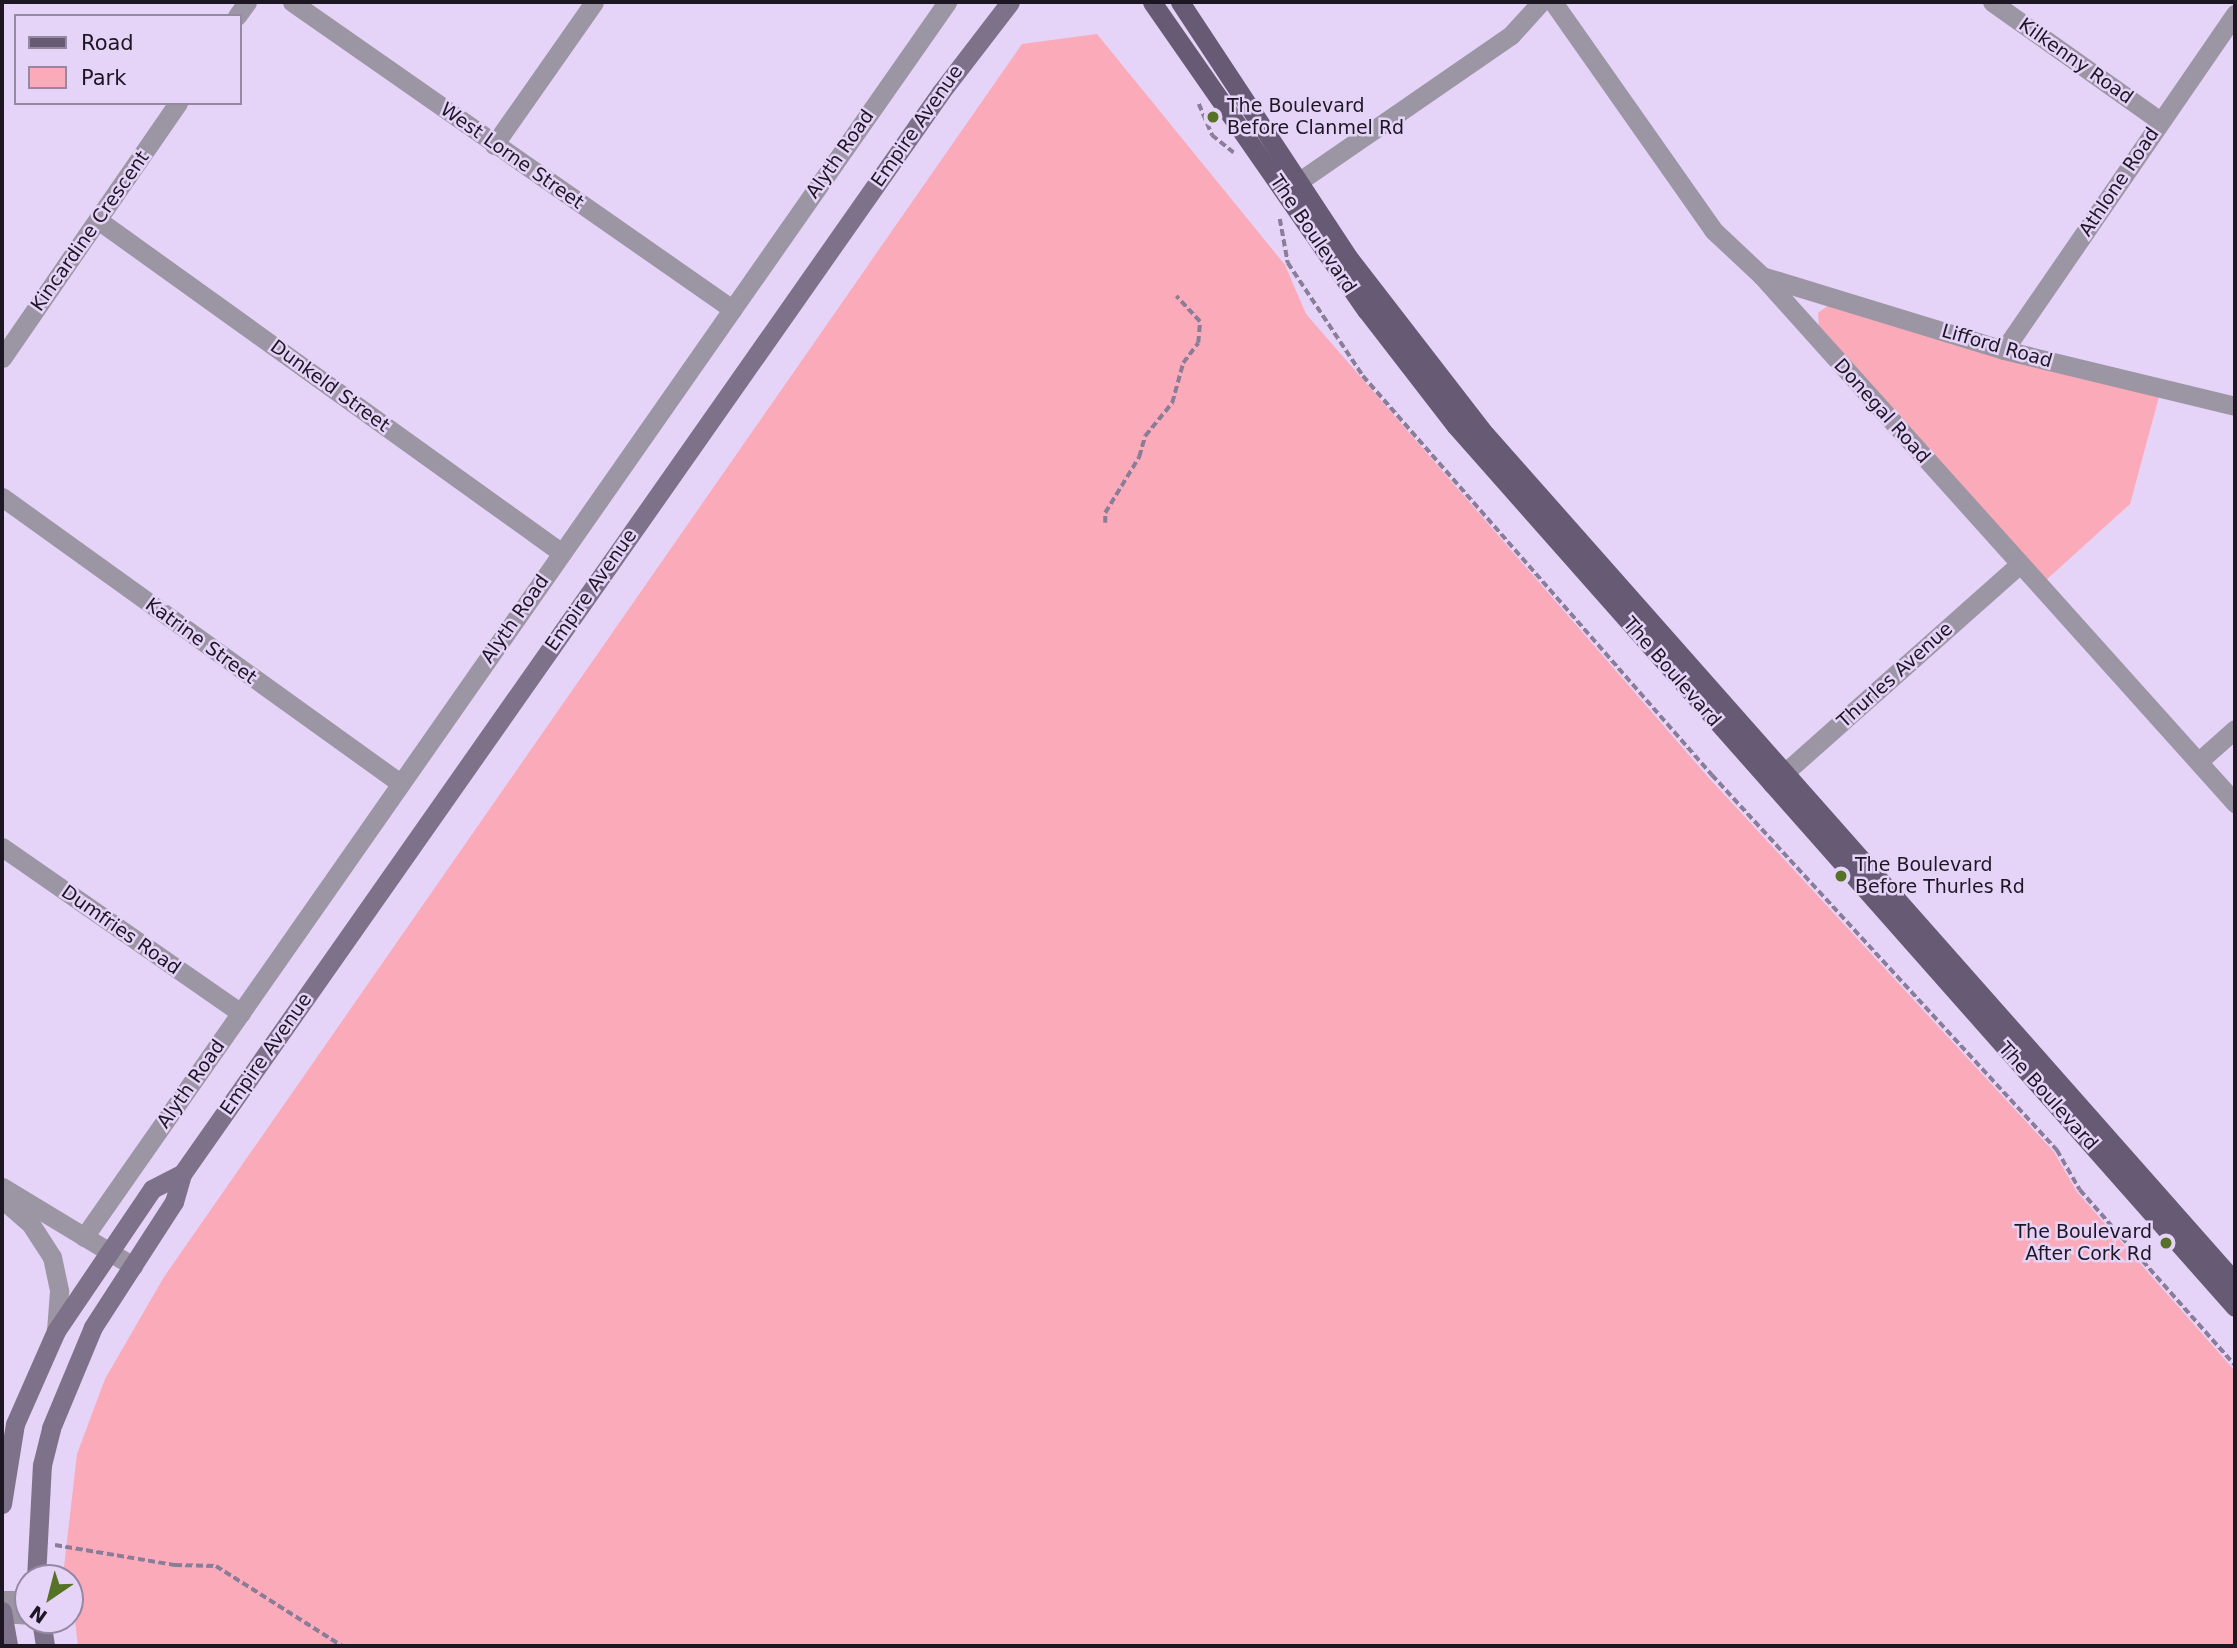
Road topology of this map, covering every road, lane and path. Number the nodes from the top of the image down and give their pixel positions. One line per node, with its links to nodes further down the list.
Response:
1 (292, 2): 14 (street, West Lorne Street)
2 (594, 2): 14 (street)
3 (947, 2): 20 (street, Alyth Road)
4 (1152, 2): 16 (main road, The Boulevard)
5 (1180, 2): 16 (main road, The Boulevard)
6 (1541, 2): 16 (street)
7 (1553, 2): 18 (street, Donegal Road)
8 (1992, 2): 13 (street, Kilkenny Road)
9 (1005, 3): 35 (main road, Empire Avenue)
10 (2235, 14): 13 (street, Athlone Road)
11 (1197, 99): 15 (path)
12 (177, 105): 17 (street, Kincardine Crescent)
13 (2160, 121): 21 (street, Athlone Road)
14 (494, 145): 20 (street, West Lorne Street)
15 (1238, 156)
16 (1285, 193): 30 (main road, The Boulevard); 44 (path)
17 (98, 220): 22 (street, Kincardine Crescent); 26 (street, Dunkeld Street)
18 (1761, 275): 21 (street, Lifford Road); 27 (street, Donegal Road)
19 (1176, 296): 25 (path)
20 (732, 309): 26 (street, Alyth Road)
21 (2004, 350): 23 (street, Lifford Road)
22 (2, 358)
23 (2235, 407)
24 (2, 498): 31 (street, Katrine Street)
25 (1105, 523)
26 (562, 553): 31 (street, Alyth Road)
27 (2019, 565): 29 (street, Donegal Road); 30 (street, Thurles Avenue)
28 (2235, 729): 29 (street)
29 (2199, 761): 32 (street, Donegal Road)
30 (1778, 779): 41 (main road, The Boulevard); 42 (main road, The Boulevard)
31 (401, 784): 34 (street, Alyth Road)
32 (2235, 803)
33 (2, 847): 34 (street, Dumfries Road)
34 (241, 1013): 38 (street, Alyth Road)
35 (182, 1174): 39 (main road, Empire Avenue); 40 (main road, Empire Avenue)
36 (2, 1187): 38 (street)
37 (2, 1199): 43 (street)
38 (84, 1237): 39 (street)
39 (109, 1252): 40 (street); 43 (main road, Empire Avenue)
40 (133, 1266): 46 (main road, Empire Avenue)
41 (2235, 1282)
42 (2235, 1307)
43 (56, 1331): 45 (main road, Empire Avenue)
44 (2235, 1365)
45 (2, 1504)
46 (36, 1544): 47 (main road, Empire Avenue); 50 (path)
47 (36, 1564)
48 (2, 1613): 49 (main road)
49 (8, 1646)
50 (342, 1646)

